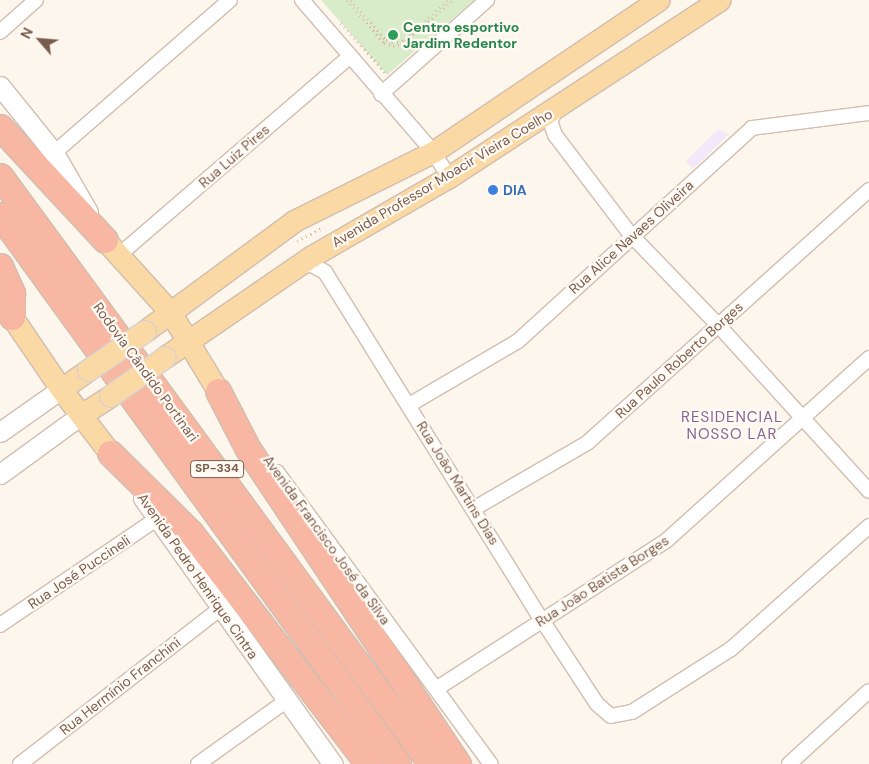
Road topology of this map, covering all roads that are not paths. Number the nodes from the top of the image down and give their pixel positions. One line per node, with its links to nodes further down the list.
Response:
1 (36, 0): 7 (street)
2 (230, 0): 15 (street)
3 (302, 0): 8 (street)
4 (487, 0): 10 (street)
5 (658, 0): 14 (main road, Avenida Professor Moacir Vieira Coelho)
6 (719, 0): 11 (main road, Avenida Professor Moacir Vieira Coelho)
7 (0, 32)
8 (350, 56): 10 (street); 21 (street, Rua Luiz Pires)
9 (0, 86): 15 (street)
10 (381, 94): 14 (street)
11 (557, 109): 17 (main road, Avenida Professor Moacir Vieira Coelho); 20 (street)
12 (869, 113): 20 (street, Rua Alice Navaes Oliveira)
13 (0, 127): 21 (highway)
14 (433, 152): 17 (street); 25 (main road, Avenida Professor Moacir Vieira Coelho)
15 (54, 153): 21 (street)
16 (0, 176): 52 (highway, Rodovia Cândido Portinari / SP-334)
17 (449, 177): 23 (main road, Avenida Professor Moacir Vieira Coelho)
18 (869, 190): 26 (street, Rua Paulo Roberto Borges)
19 (0, 216): 51 (highway, Rodovia Cândido Portinari / SP-334)
20 (631, 235): 26 (street); 31 (street, Rua Alice Navaes Oliveira)
21 (112, 248): 25 (main road, Avenida Francisco José da Silva)
22 (0, 266): 24 (highway)
23 (296, 266): 27 (main road, Avenida Professor Moacir Vieira Coelho); 31 (street, Rua João Martins Dias)
24 (5, 308): 29 (main road)
25 (170, 312): 27 (main road, Avenida Francisco José da Silva); 29 (main road, Avenida Professor Moacir Vieira Coelho, bridge)
26 (718, 324): 33 (street); 38 (street, Rua Paulo Roberto Borges)
27 (188, 340): 30 (main road, Avenida Francisco José da Silva); 32 (main road, Avenida Professor Moacir Vieira Coelho, bridge)
28 (869, 358): 33 (street, Rua João Batista Borges)
29 (61, 389): 32 (main road); 34 (street)
30 (218, 391): 44 (street, Avenida Francisco José da Silva); 53 (highway)
31 (408, 406): 38 (street, Rua João Martins Dias)
32 (81, 416): 35 (main road); 36 (street)
33 (802, 417): 37 (street); 42 (street, Rua João Batista Borges)
34 (0, 432)
35 (110, 453): 39 (highway)
36 (0, 474)
37 (869, 491)
38 (475, 508): 42 (street, Rua João Martins Dias)
39 (165, 516): 41 (street, Avenida Pedro Henrique Cintra); 43 (street, Rua José Puccineli); 50 (highway)
40 (869, 526): 42 (street, Rua João Martins Dias)
41 (221, 608): 46 (street, Avenida Pedro Henrique Cintra); 47 (street, Rua Hermínio Franchini)
42 (542, 620): 44 (street, Rua João Batista Borges)
43 (0, 626)
44 (436, 689): 54 (street, Avenida Francisco José da Silva)
45 (869, 691): 55 (street)
46 (286, 700): 48 (street); 49 (street, Avenida Pedro Henrique Cintra)
47 (20, 764)
48 (198, 764)
49 (332, 764)
50 (368, 764)
51 (398, 764)
52 (431, 764)
53 (458, 764)
54 (491, 764)
55 (789, 764)

